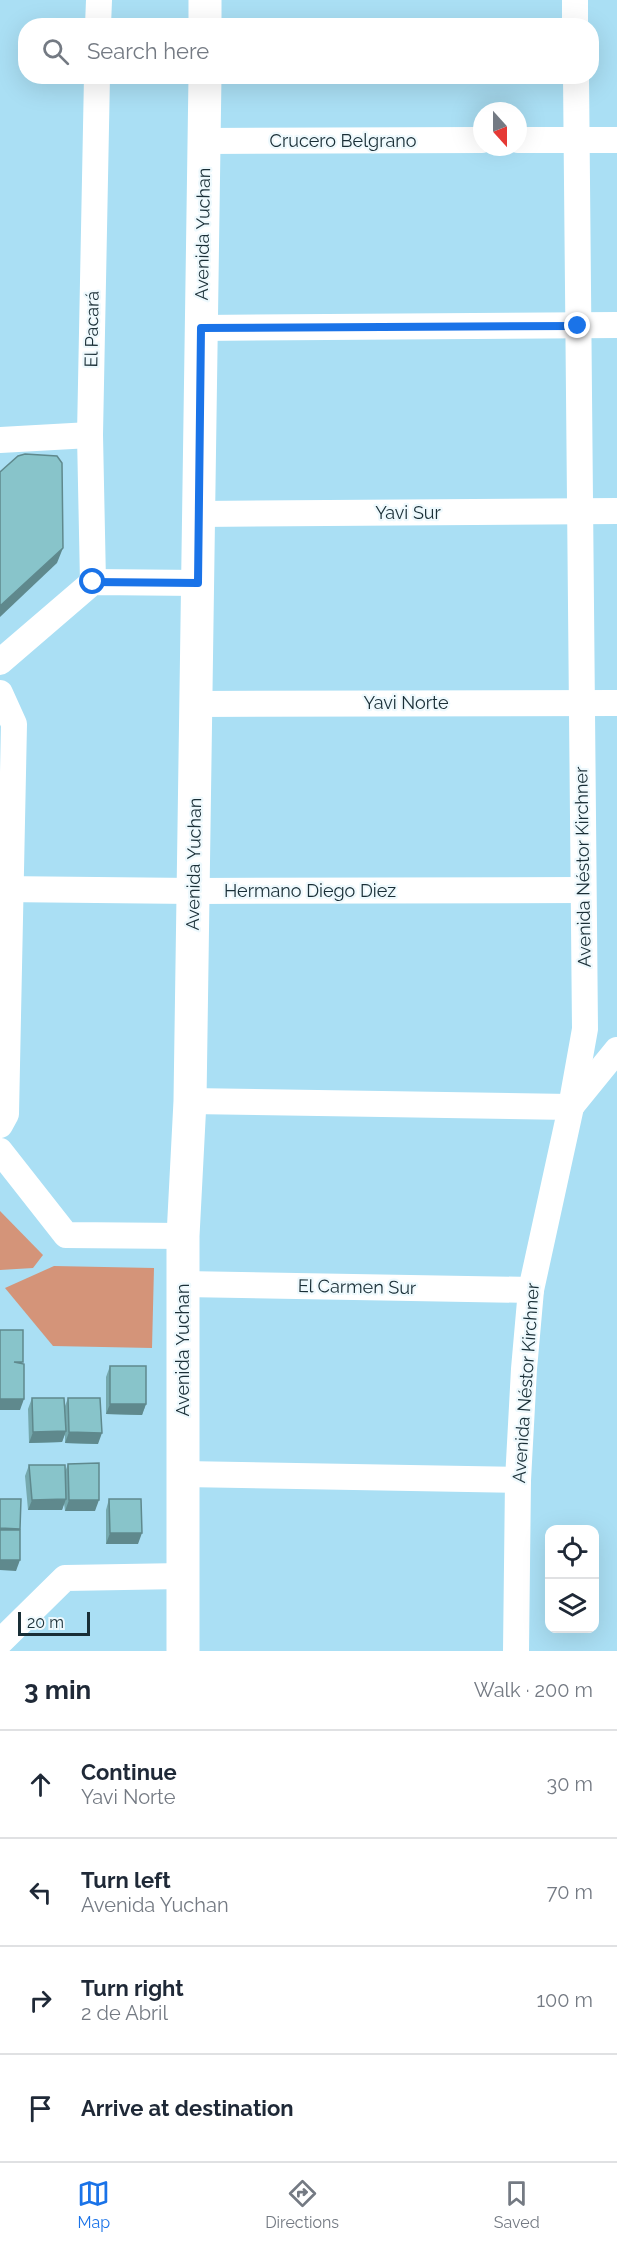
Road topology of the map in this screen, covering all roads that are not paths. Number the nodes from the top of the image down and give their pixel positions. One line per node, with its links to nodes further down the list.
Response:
1 (99, 0): 4 (street)
2 (205, 0): 5 (street)
3 (575, 0): 6 (street)
4 (98, 18)
5 (205, 18)
6 (575, 18)
7 (97, 84): 18 (street, El Pacará)
8 (205, 84): 14 (street, Avenida Yuchan)
9 (576, 84): 12 (street, Avenida Néstor Kirchner)
10 (473, 140): 14 (street, Crucero Belgrano)
11 (527, 140): 12 (street)
12 (576, 140): 13 (street); 16 (street, Avenida Néstor Kirchner)
13 (617, 140)
14 (204, 141): 17 (street, Avenida Yuchan)
15 (617, 325): 16 (street)
16 (578, 326): 17 (street); 21 (street, Avenida Néstor Kirchner)
17 (201, 328): 22 (street, Avenida Yuchan)
18 (90, 435): 19 (street); 23 (street, El Pacará)
19 (0, 440)
20 (617, 511): 21 (street, Yavi Sur)
21 (580, 512): 22 (street, Yavi Sur); 27 (street, Avenida Néstor Kirchner)
22 (199, 514): 24 (street, Avenida Yuchan)
23 (93, 582): 24 (street); 25 (street)
24 (198, 583): 29 (street, Avenida Yuchan)
25 (0, 662)
26 (0, 693): 30 (street)
27 (582, 703): 28 (street, Yavi Norte); 29 (street, Yavi Norte); 31 (street, Avenida Néstor Kirchner)
28 (617, 703)
29 (196, 704): 32 (street, Avenida Yuchan)
30 (5, 889): 32 (street, Hermano Diego Diez); 36 (street)
31 (584, 890): 32 (street, Hermano Diego Diez); 35 (street, Avenida Néstor Kirchner)
32 (193, 891): 34 (street, Avenida Yuchan)
33 (617, 1050): 35 (street)
34 (190, 1101): 35 (street); 38 (street, Avenida Yuchan)
35 (571, 1107): 40 (street, Avenida Néstor Kirchner)
36 (0, 1125)
37 (0, 1151): 38 (street)
38 (183, 1236): 39 (street, Avenida Yuchan)
39 (183, 1284): 40 (street, El Carmen Sur); 41 (street, Avenida Yuchan)
40 (531, 1290): 42 (street, Avenida Néstor Kirchner)
41 (183, 1474): 42 (street); 43 (street, Avenida Yuchan)
42 (518, 1480): 46 (street, Avenida Néstor Kirchner)
43 (183, 1576): 44 (street); 45 (street, Avenida Yuchan)
44 (0, 1642)
45 (183, 1651)
46 (516, 1651)

